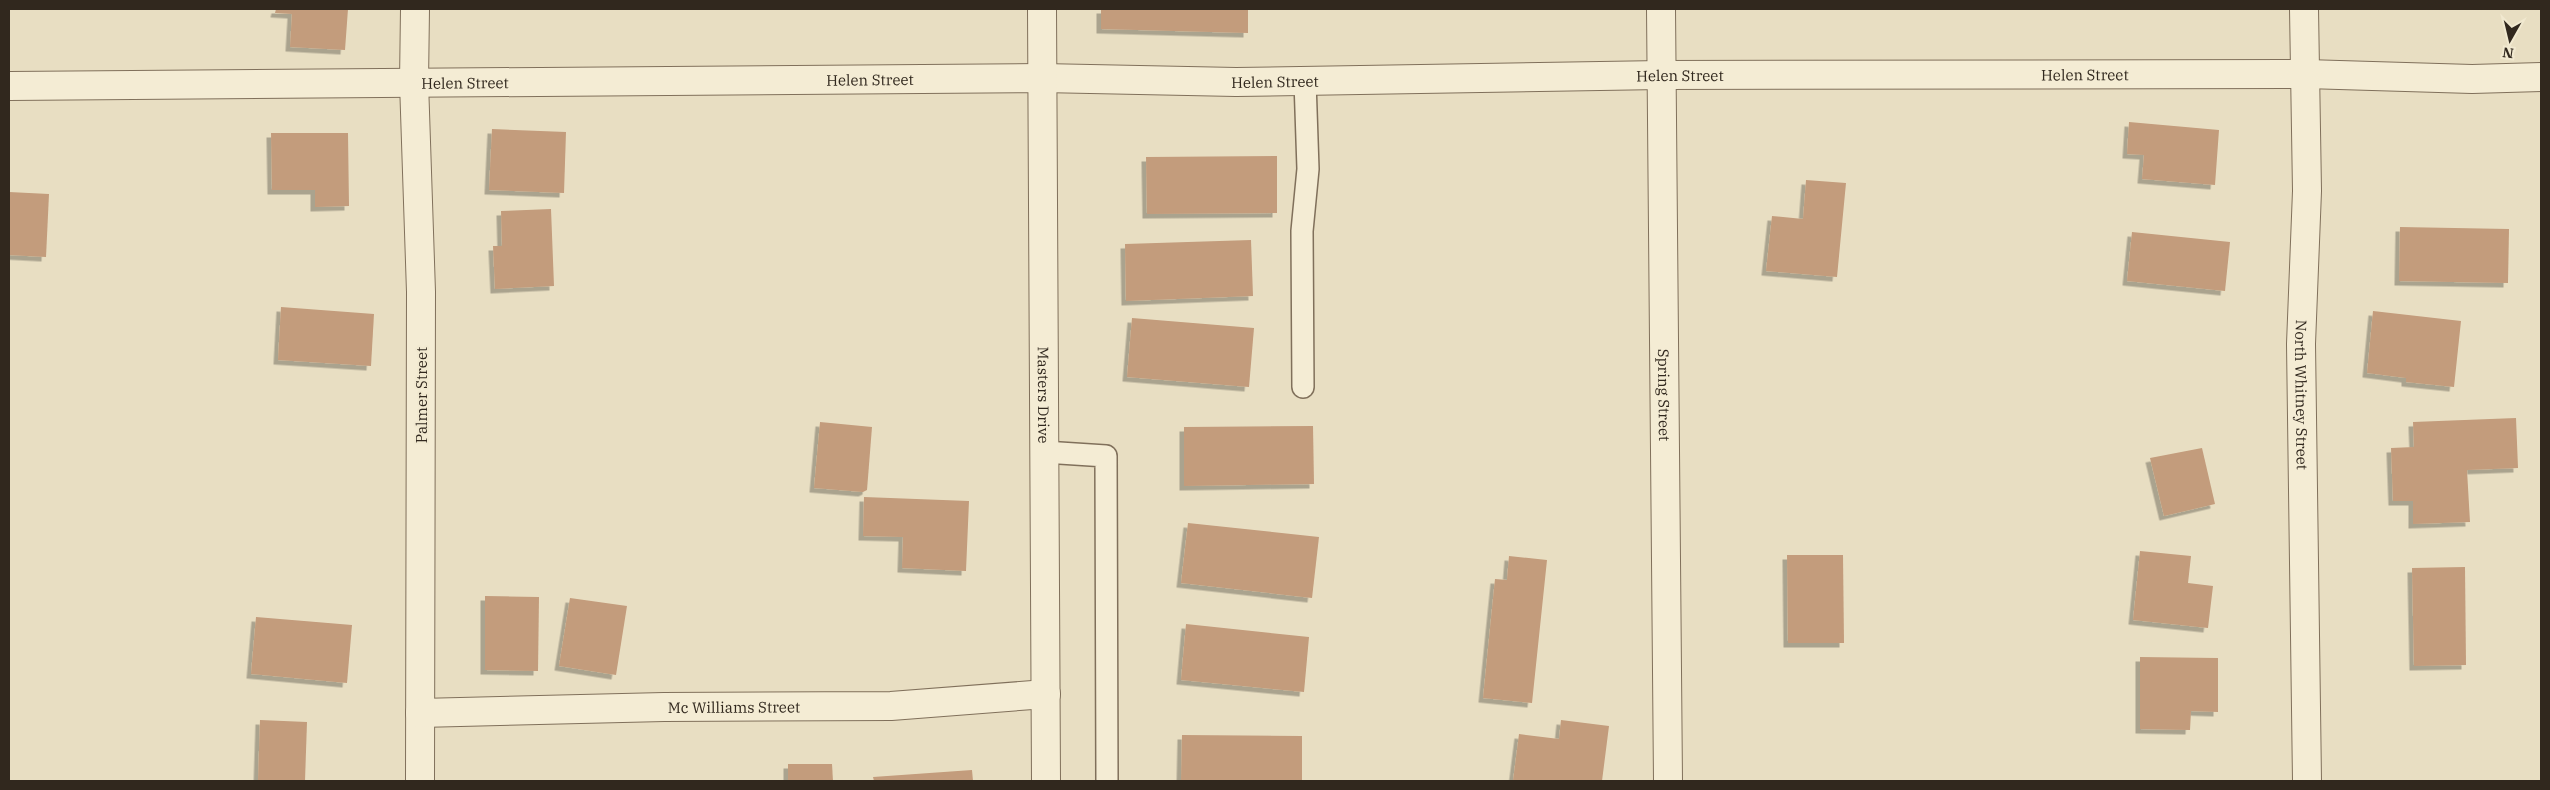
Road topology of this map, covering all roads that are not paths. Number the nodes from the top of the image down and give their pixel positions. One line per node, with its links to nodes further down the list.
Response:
1 (415, 9): 10 (street, Palmer Street)
2 (1042, 9): 8 (street, Masters Drive)
3 (1661, 9): 6 (street, Spring Street)
4 (2304, 9): 5 (street, North Whitney Street)
5 (2306, 74): 6 (street, Helen Street); 7 (street, Helen Street); 20 (street, North Whitney Street)
6 (1660, 75): 9 (street, Helen Street); 19 (street, Spring Street)
7 (2541, 77)
8 (1042, 78): 9 (street, Helen Street); 10 (street, Helen Street); 13 (street, Masters Drive)
9 (1306, 81): 12 (lane)
10 (414, 82): 11 (street, Helen Street); 15 (street, Palmer Street)
11 (9, 86)
12 (1303, 387)
13 (1044, 452): 14 (street, Masters Drive); 18 (lane)
14 (1046, 694): 15 (street, Mc Williams Street); 17 (street, Masters Drive)
15 (420, 713): 16 (street, Palmer Street)
16 (420, 781)
17 (1046, 781)
18 (1107, 781)
19 (1668, 781)
20 (2307, 781)

